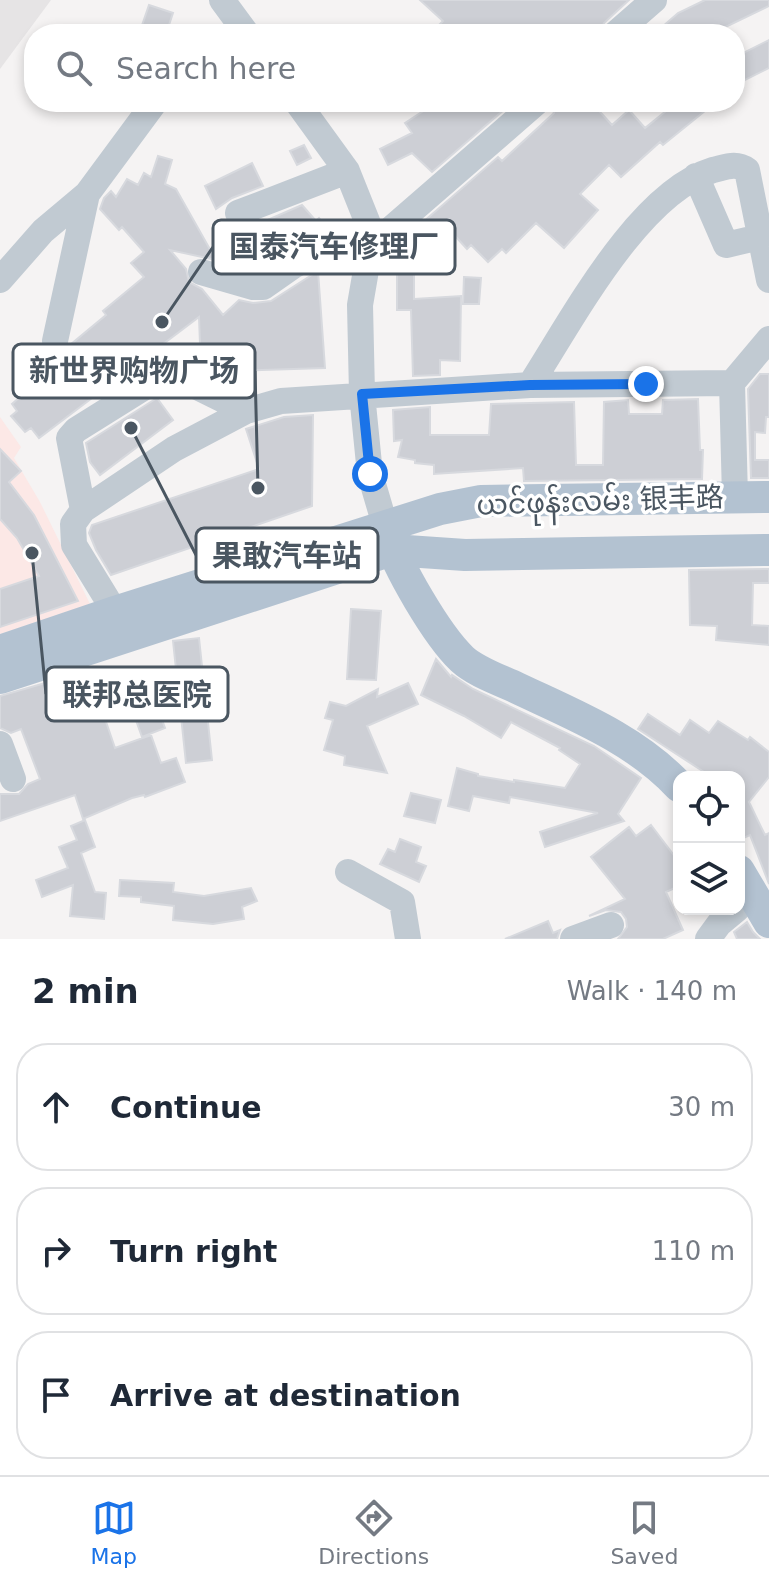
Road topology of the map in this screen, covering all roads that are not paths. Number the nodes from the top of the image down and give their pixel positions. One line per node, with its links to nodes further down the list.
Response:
1 (222, 0): 3 (street)
2 (654, 0): 4 (street)
3 (236, 24)
4 (626, 24)
5 (148, 112): 10 (street)
6 (304, 112): 8 (street)
7 (525, 112): 12 (street)
8 (347, 171): 11 (street); 12 (street)
9 (696, 176): 13 (street); 13 (street); 20 (street)
10 (87, 194): 15 (street); 18 (street)
11 (238, 213)
12 (370, 237): 14 (street); 21 (street)
13 (760, 237): 16 (street)
14 (201, 272)
15 (0, 280)
16 (769, 280)
17 (769, 339): 19 (street)
18 (55, 341)
19 (732, 383): 20 (street); 23 (street)
20 (530, 385): 21 (street)
21 (362, 394): 22 (street); 26 (street)
22 (246, 411): 25 (street); 25 (street)
23 (735, 497): 24 (main road, ယင်ဖုန်းလမ်း 银丰路); 26 (main road, ယင်ဖုန်းလမ်း 银丰路)
24 (769, 497)
25 (83, 510): 28 (street)
26 (388, 537): 27 (main road, ယင်ဖုန်းလမ်း 银丰路); 28 (main road); 30 (main road); 33 (main road)
27 (769, 550)
28 (115, 612): 29 (main road)
29 (0, 651)
30 (0, 678)
31 (0, 744): 32 (street)
32 (13, 779)
33 (673, 780)
34 (348, 872): 37 (street)
35 (748, 901): 39 (street)
36 (611, 925): 38 (street)
37 (408, 939)
38 (573, 939)
39 (708, 939)

